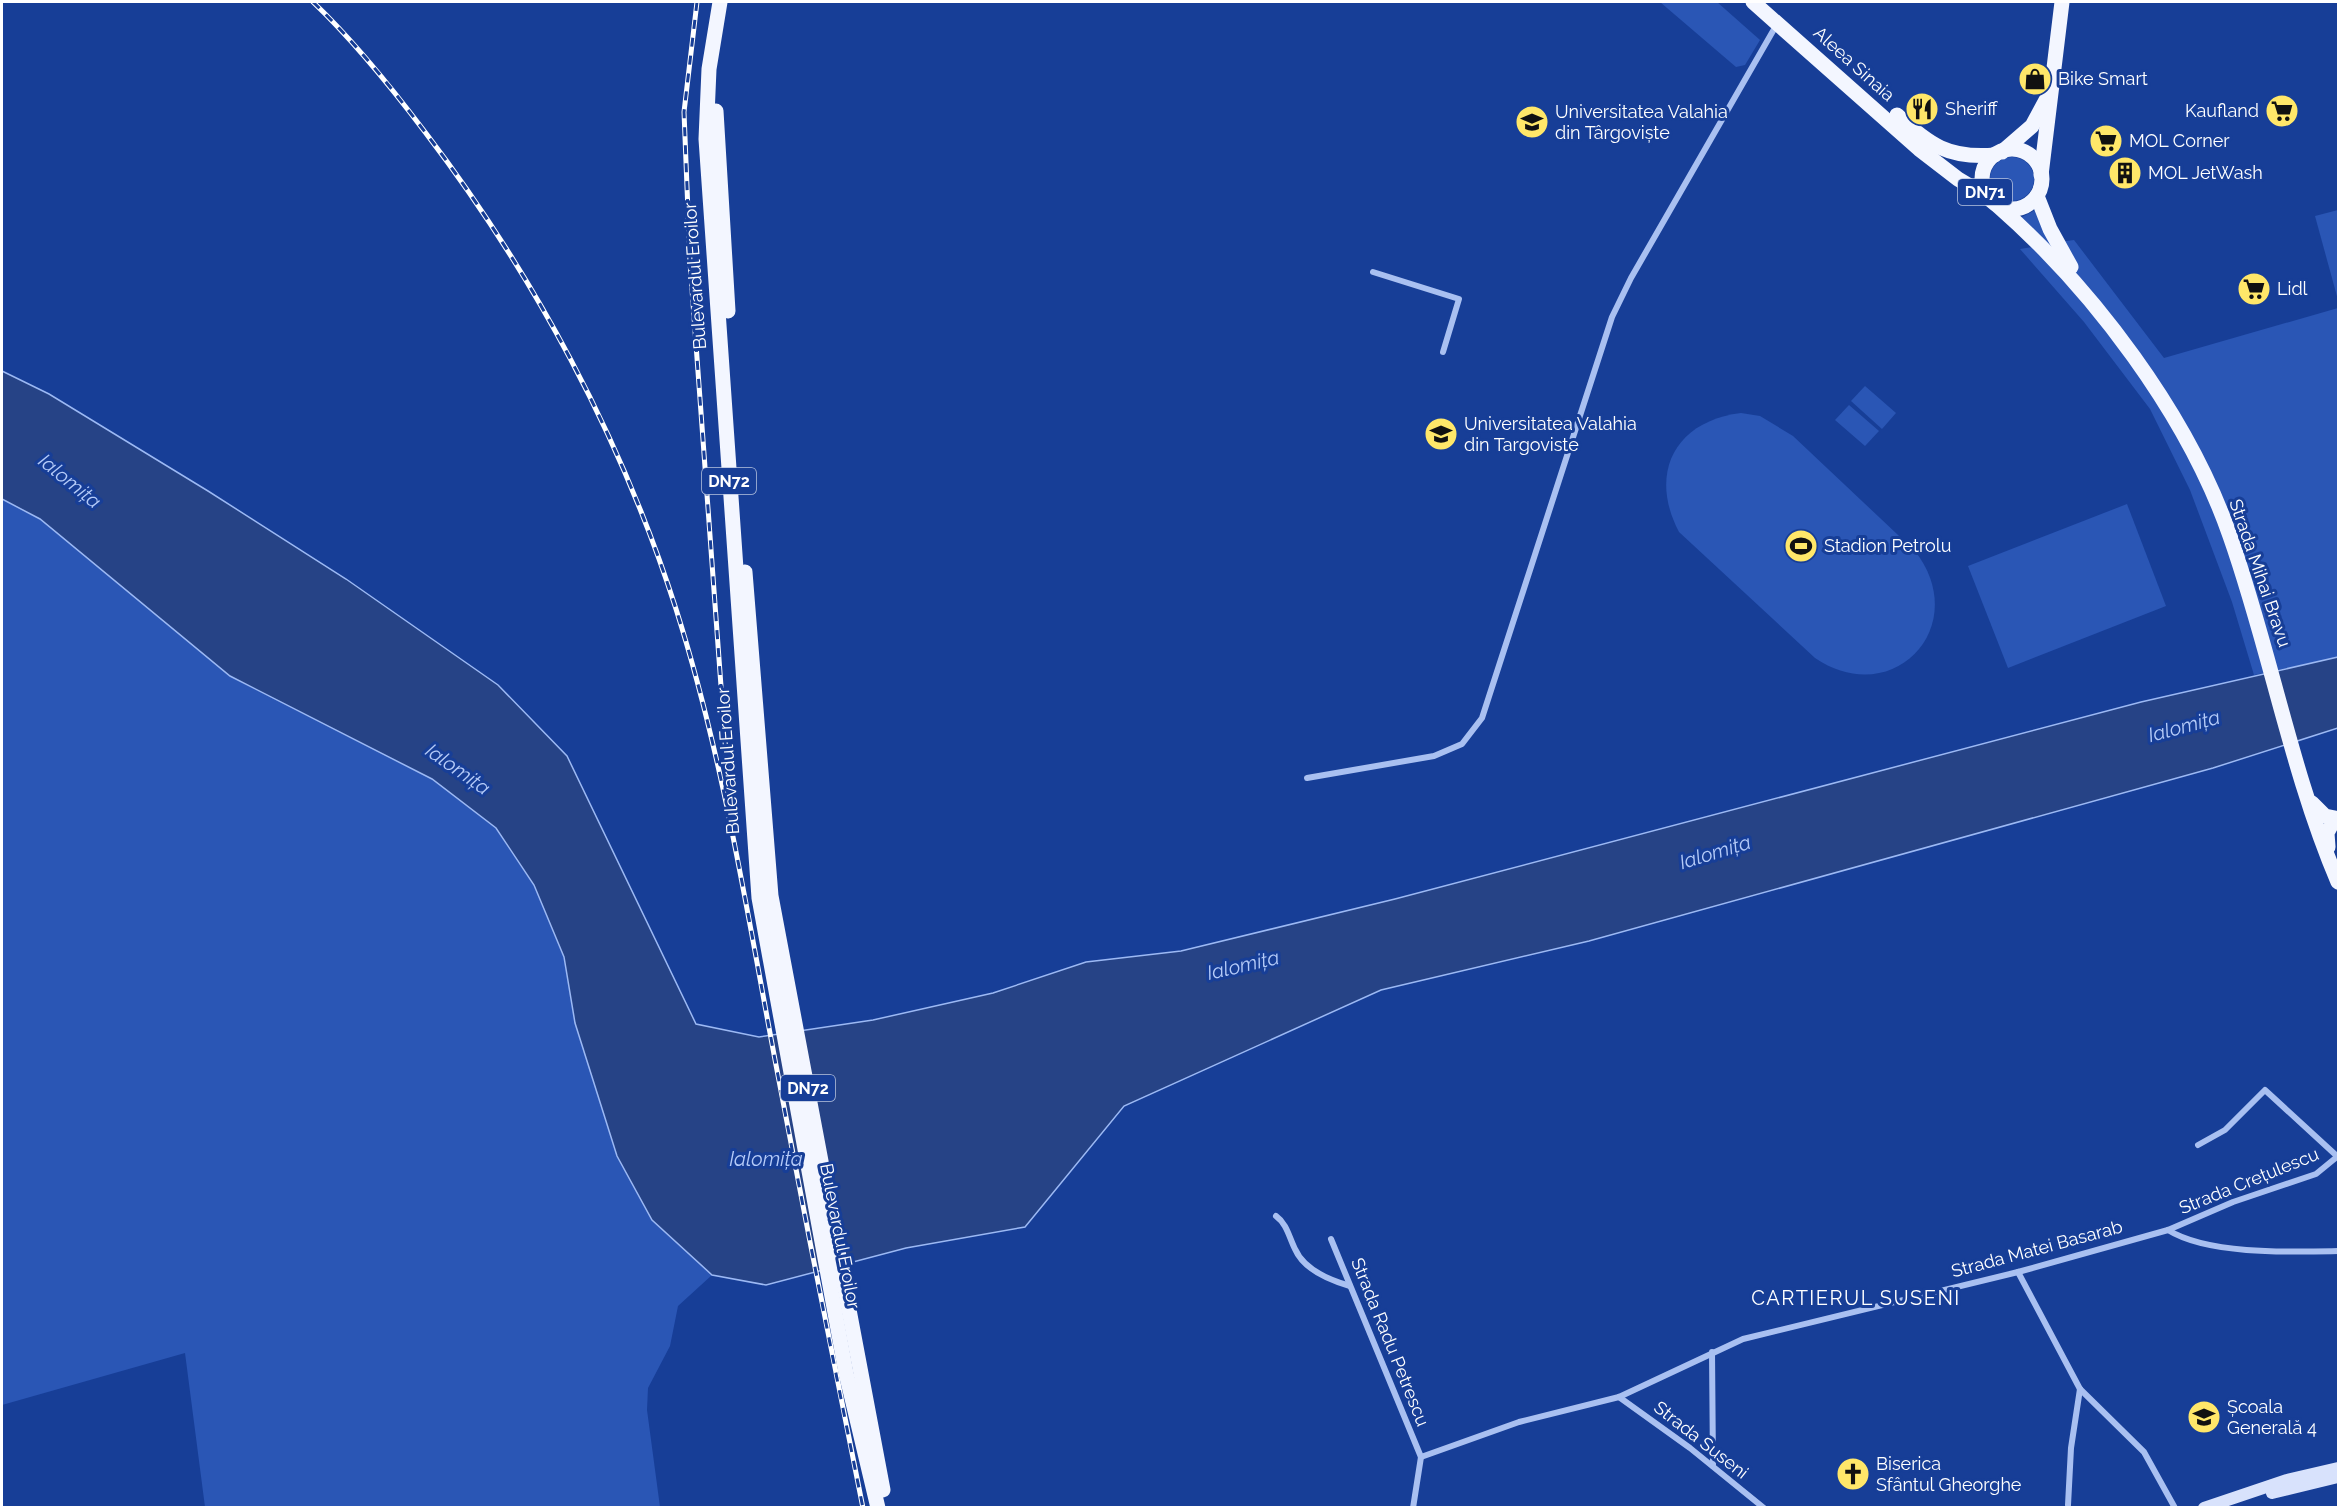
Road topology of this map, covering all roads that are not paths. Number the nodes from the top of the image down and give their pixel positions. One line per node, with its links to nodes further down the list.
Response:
1 (720, 2): 21 (main road, Bulevardul Eroilor / DN72)
2 (729, 2): 21 (main road, Bulevardul Eroilor / DN72)
3 (1753, 2): 6 (main road, Aleea Sinaia)
4 (1768, 2): 8 (main road, Aleea Sinaia / DN71)
5 (2062, 2): 7 (main road)
6 (1778, 23): 11 (main road, Aleea Sinaia); 15 (street)
7 (2051, 87): 8 (main road); 9 (main road)
8 (1998, 153): 9 (main road, Aleea Sinaia / DN71); 11 (main road, DN71)
9 (2041, 175): 10 (main road, DN71)
10 (2037, 196): 11 (main road, DN71); 13 (main road, Strada Mihai Bravu)
11 (1992, 201): 13 (main road, Strada Mihai Bravu)
12 (1373, 272): 14 (street)
13 (2091, 301): 16 (main road, Strada Mihai Bravu)
14 (1443, 352)
15 (1307, 778)
16 (2310, 800): 17 (main road); 18 (main road, Strada Mihai Bravu)
17 (2337, 818): 18 (main road); 19 (main road)
18 (2317, 824): 19 (main road, Strada Mihai Bravu)
19 (2330, 862): 20 (main road, Strada Mihai Bravu)
20 (2338, 882)
21 (775, 961): 31 (main road, Bulevardul Eroilor / DN72)
22 (2198, 1145): 23 (street)
23 (2338, 1156): 25 (street, Strada Crețulescu)
24 (1276, 1216): 29 (street)
25 (2168, 1230): 27 (street); 28 (street, Strada Matei Basarab)
26 (1331, 1239): 29 (street, Strada Radu Petrescu)
27 (2338, 1251)
28 (2018, 1272): 30 (street, Strada Matei Basarab); 32 (street)
29 (1350, 1286): 34 (street, Strada Radu Petrescu)
30 (1712, 1352): 33 (street, Strada Matei Basarab); 35 (street)
31 (853, 1372): 39 (main road, Bulevardul Eroilor / DN72); 40 (main road, Bulevardul Eroilor / DN72)
32 (2080, 1389): 38 (street); 43 (street)
33 (1619, 1397): 34 (street, Strada Matei Basarab); 35 (street, Strada Suseni)
34 (1421, 1457): 41 (street)
35 (1713, 1466): 42 (street, Strada Suseni)
36 (2338, 1468): 44 (main road)
37 (2338, 1477): 45 (main road)
38 (2068, 1505)
39 (878, 1508)
40 (888, 1508)
41 (1413, 1508)
42 (1764, 1508)
43 (2175, 1508)
44 (2204, 1508)
45 (2228, 1508)

